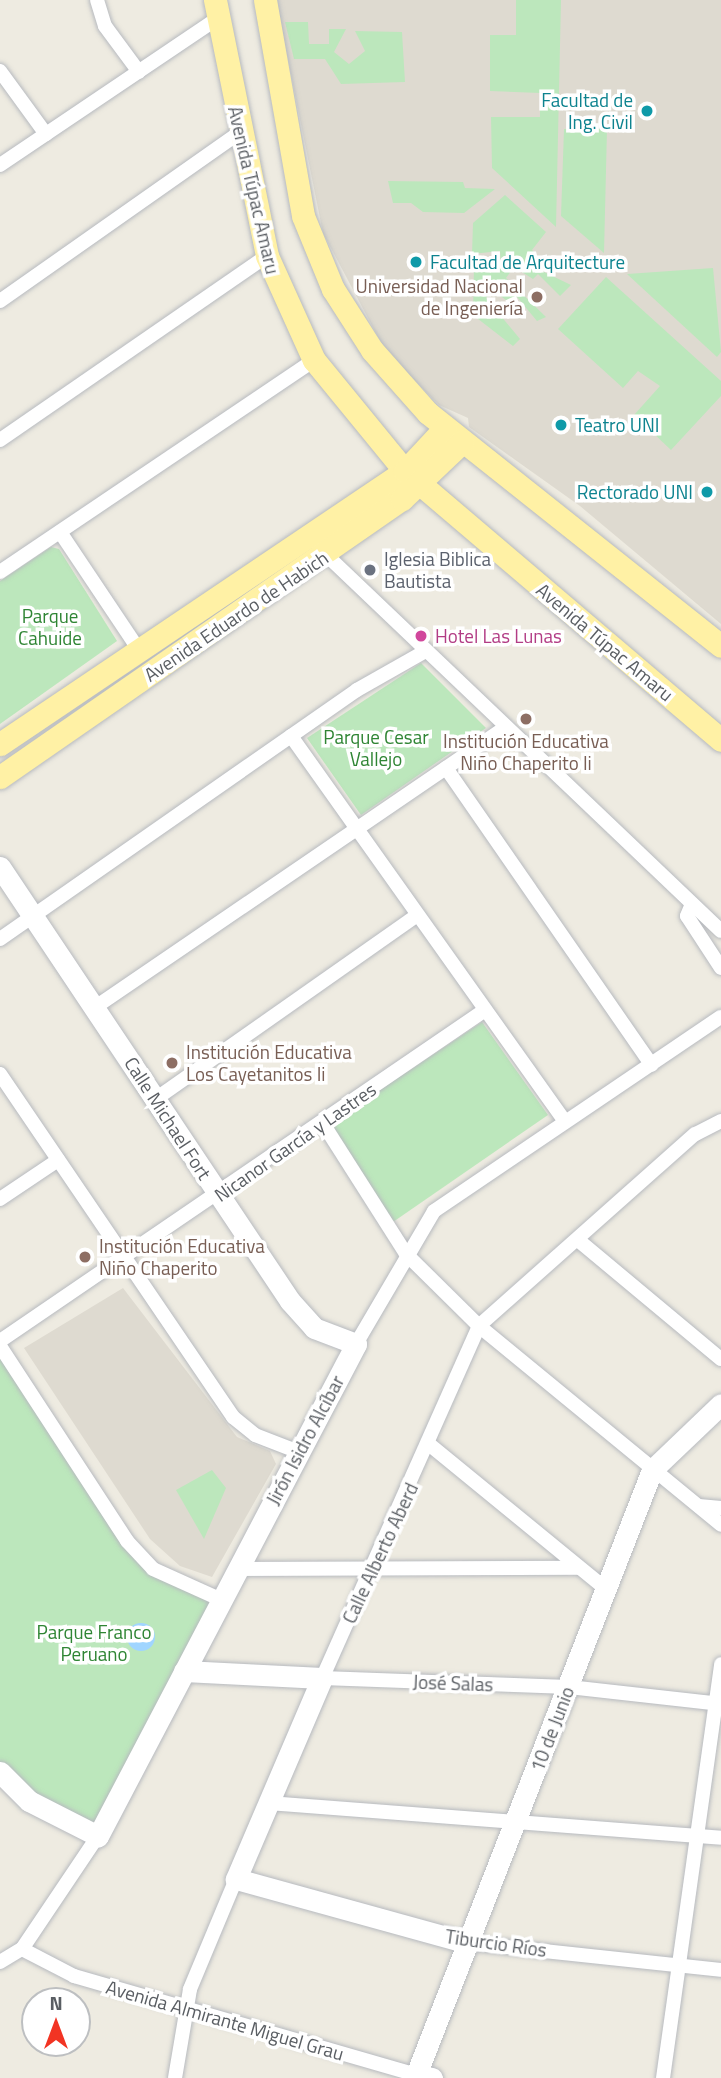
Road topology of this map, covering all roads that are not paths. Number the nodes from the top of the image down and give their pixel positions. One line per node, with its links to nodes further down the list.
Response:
1 (97, 0): 5 (street)
2 (265, 0): 12 (main road)
3 (216, 9): 5 (street); 6 (main road, Avenida Túpac Amaru)
4 (0, 71): 7 (street)
5 (139, 72): 7 (street)
6 (239, 133): 9 (main road, Avenida Túpac Amaru); 10 (street)
7 (46, 134): 8 (street)
8 (0, 165)
9 (267, 256): 11 (main road, Avenida Túpac Amaru); 13 (street)
10 (0, 301)
11 (314, 360): 14 (main road, Avenida Túpac Amaru); 15 (street)
12 (454, 435): 14 (main road, Avenida Eduardo de Habich); 19 (main road)
13 (0, 440)
14 (413, 478): 16 (main road, Avenida Eduardo de Habich); 17 (main road, Avenida Eduardo de Habich); 24 (main road, Avenida Túpac Amaru)
15 (60, 532): 18 (street); 20 (street)
16 (310, 536): 17 (street); 20 (main road, Avenida Eduardo de Habich)
17 (325, 555): 21 (street); 27 (main road, Avenida Eduardo de Habich)
18 (0, 572)
19 (721, 646)
20 (139, 650): 25 (main road, Avenida Eduardo de Habich)
21 (424, 652): 22 (street); 23 (street)
22 (504, 728): 26 (street); 30 (street)
23 (291, 736): 28 (street); 32 (street)
24 (721, 740)
25 (0, 744)
26 (446, 768): 28 (street); 39 (street)
27 (0, 778)
28 (357, 828): 31 (street); 36 (street)
29 (0, 867): 32 (street, Calle Michael Fort)
30 (692, 904): 33 (street); 35 (street)
31 (417, 915): 37 (street); 41 (street)
32 (31, 916): 34 (street); 36 (street, Calle Michael Fort)
33 (721, 931)
34 (0, 939)
35 (721, 968)
36 (94, 1008): 41 (street, Calle Michael Fort)
37 (485, 1010): 43 (street, Nicanor García y Lastres); 44 (street)
38 (721, 1017): 39 (street, Jirón Isidro Alcíbar)
39 (652, 1065): 44 (street, Jirón Isidro Alcíbar)
40 (0, 1074): 45 (street)
41 (156, 1098): 46 (street, Calle Michael Fort)
42 (721, 1121): 48 (street, Calle Alberto Aberd)
43 (322, 1122): 46 (street, Nicanor García y Lastres); 49 (street)
44 (565, 1122): 49 (street, Jirón Isidro Alcíbar)
45 (58, 1160): 47 (street); 50 (street)
46 (219, 1195): 50 (street, Nicanor García y Lastres); 53 (street, Calle Michael Fort)
47 (0, 1199)
48 (578, 1240): 51 (street, Calle Alberto Aberd); 54 (street)
49 (406, 1254): 51 (street); 53 (street, Jirón Isidro Alcíbar)
50 (124, 1257): 52 (street, Nicanor García y Lastres); 57 (street)
51 (479, 1326): 56 (street, Calle Alberto Aberd); 58 (street)
52 (0, 1344): 66 (street)
53 (356, 1344): 57 (street, Jirón Isidro Alcíbar)
54 (721, 1359)
55 (721, 1404): 58 (street, 10 de Junio)
56 (430, 1445): 62 (street); 64 (street, Calle Alberto Aberd)
57 (299, 1452): 63 (street, Jirón Isidro Alcíbar)
58 (652, 1470): 59 (street); 65 (street, 10 de Junio)
59 (699, 1506): 60 (street); 61 (street)
60 (721, 1508)
61 (721, 1525)
62 (579, 1568): 64 (street); 65 (street)
63 (238, 1569): 64 (street); 66 (street, Jirón Isidro Alcíbar)
64 (374, 1571): 69 (street, Calle Alberto Aberd)
65 (606, 1589): 70 (street, 10 de Junio)
66 (222, 1600): 68 (street, Jirón Isidro Alcíbar)
67 (721, 1664): 71 (street)
68 (184, 1671): 69 (street, José Salas); 76 (street, Jirón Isidro Alcíbar)
69 (322, 1678): 70 (street, José Salas); 73 (street, Calle Alberto Aberd)
70 (569, 1687): 71 (street, José Salas); 74 (street, 10 de Junio)
71 (717, 1703): 75 (street)
72 (0, 1772): 76 (street)
73 (269, 1803): 74 (street); 78 (street, Calle Alberto Aberd)
74 (515, 1822): 75 (street); 79 (street, 10 de Junio)
75 (696, 1835): 77 (street); 82 (street)
76 (98, 1836): 80 (street, Jirón Isidro Alcíbar)
77 (721, 1838)
78 (236, 1879): 79 (street, Tiburcio Ríos); 84 (street, Calle Alberto Aberd)
79 (469, 1943): 82 (street, Tiburcio Ríos); 85 (street, 10 de Junio)
80 (23, 1950): 81 (street, Jirón Isidro Alcíbar); 84 (street, Avenida Almirante Miguel Grau)
81 (0, 1962)
82 (677, 1964): 83 (street, Tiburcio Ríos); 87 (street)
83 (721, 1970)
84 (184, 2008): 85 (street, Avenida Almirante Miguel Grau); 86 (street, Calle Alberto Aberd)
85 (424, 2077)
86 (175, 2078)
87 (663, 2078)

